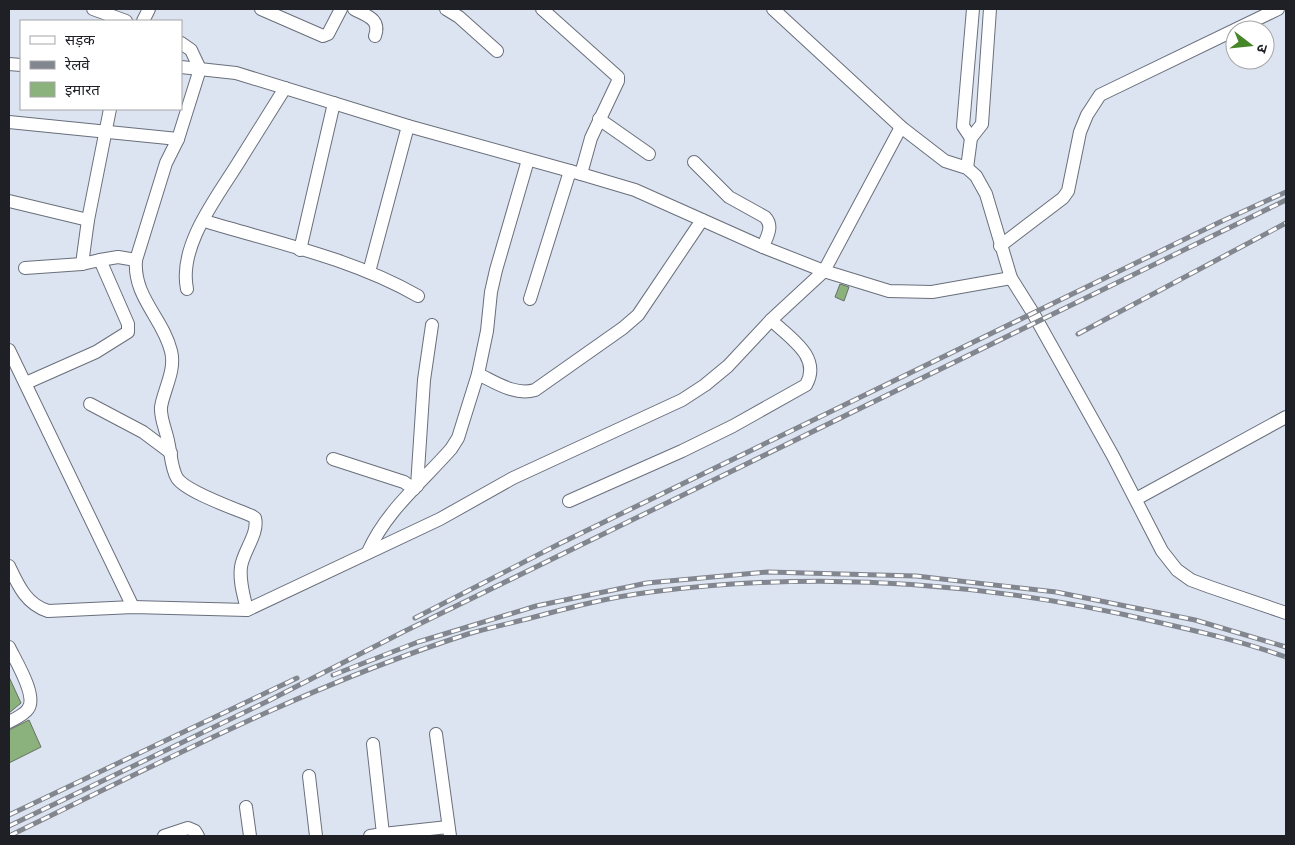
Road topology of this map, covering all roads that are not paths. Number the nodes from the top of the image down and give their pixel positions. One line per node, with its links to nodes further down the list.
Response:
1 (93, 9): 11 (street)
2 (262, 9): 3 (street)
3 (342, 9)
4 (354, 9): 12 (street)
5 (446, 9): 14 (street)
6 (542, 9): 20 (street)
7 (773, 9): 23 (street)
8 (973, 9): 25 (street)
9 (990, 9): 25 (street)
10 (1278, 9): 37 (street)
11 (123, 20)
12 (375, 36)
13 (182, 44): 16 (street)
14 (497, 51)
15 (182, 67): 16 (street)
16 (200, 69): 17 (street); 26 (street)
17 (285, 88): 18 (street); 46 (street)
18 (334, 103): 22 (street); 38 (street)
19 (110, 110): 24 (street)
20 (599, 119): 27 (street); 31 (street)
21 (9, 122): 24 (street)
22 (408, 126): 28 (street); 44 (street)
23 (901, 127): 30 (street); 43 (street)
24 (106, 132): 26 (street); 33 (street)
25 (971, 138): 30 (street)
26 (178, 139): 40 (street)
27 (648, 154)
28 (528, 160): 31 (street); 52 (street)
29 (694, 162): 36 (street)
30 (967, 168): 37 (street)
31 (576, 172): 34 (street); 48 (street)
32 (9, 201): 33 (street)
33 (88, 220): 41 (street)
34 (702, 220): 36 (street); 52 (street)
35 (208, 222): 38 (street)
36 (762, 246): 43 (street)
37 (1000, 246): 45 (street)
38 (300, 250): 44 (street)
39 (100, 260): 40 (street); 41 (street); 53 (street)
40 (136, 260): 56 (street)
41 (82, 264): 42 (street)
42 (25, 268)
43 (824, 271): 45 (street); 49 (street)
44 (369, 272): 47 (street)
45 (1011, 278): 59 (street)
46 (187, 289)
47 (418, 296)
48 (530, 299)
49 (771, 320): 60 (street); 61 (street)
50 (432, 325): 58 (street)
51 (9, 350): 53 (street)
52 (478, 374): 58 (street)
53 (26, 383): 63 (street)
54 (90, 404): 56 (street)
55 (1286, 417): 59 (street)
56 (171, 453): 64 (street)
57 (333, 458): 58 (street)
58 (416, 487): 61 (street)
59 (1136, 499): 65 (street)
60 (569, 501)
61 (368, 552): 64 (street)
62 (9, 566): 63 (street)
63 (133, 608): 64 (street)
64 (247, 610)
65 (1286, 613)
66 (9, 647): 67 (street)
67 (9, 722)
68 (436, 734): 72 (street)
69 (373, 744): 77 (street)
70 (309, 776): 76 (street)
71 (246, 806): 75 (street)
72 (449, 832): 77 (street)
73 (170, 835): 74 (street)
74 (198, 836)
75 (250, 836)
76 (316, 836)
77 (379, 836)

